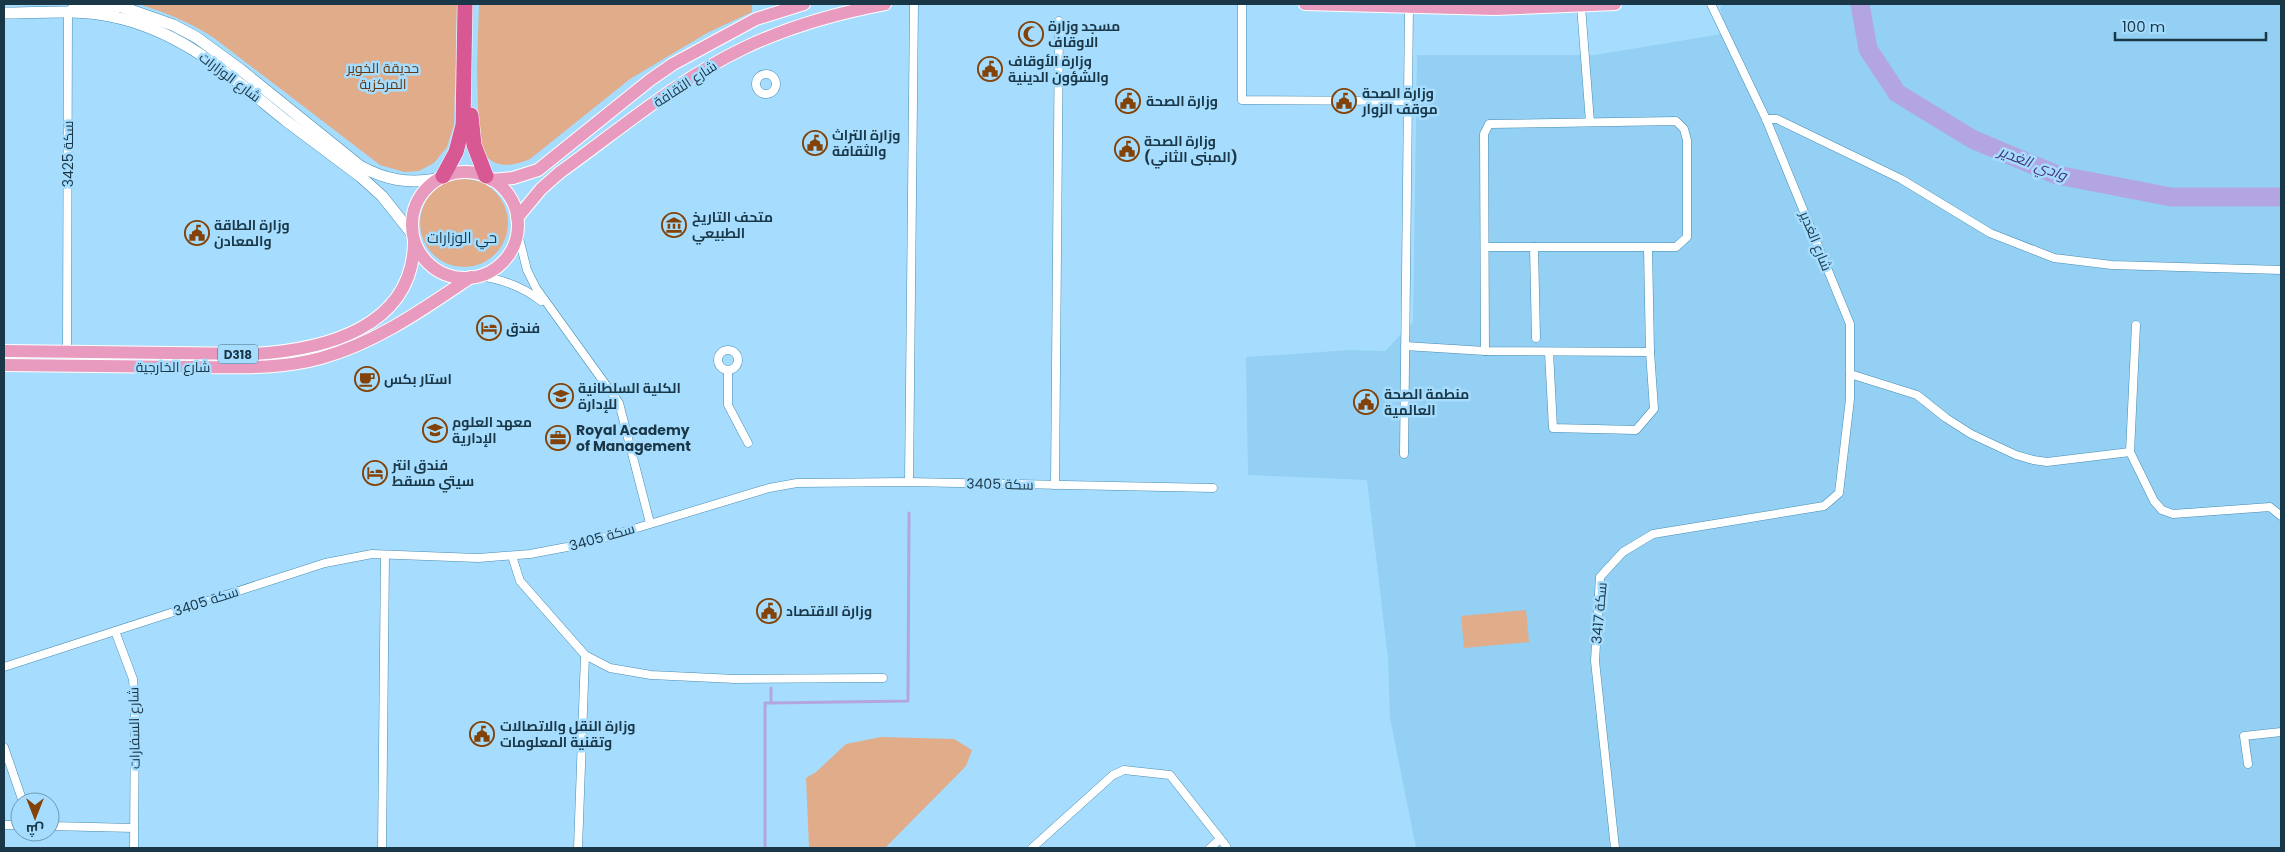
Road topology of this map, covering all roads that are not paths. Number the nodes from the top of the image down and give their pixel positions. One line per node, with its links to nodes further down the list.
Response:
1 (95, 4): 12 (street, شارع الوزارات)
2 (465, 4): 20 (highway)
3 (471, 4): 21 (highway)
4 (804, 4): 21 (main road, شارع الثقافة)
5 (884, 4): 22 (main road, شارع الثقافة)
6 (914, 4): 46 (street)
7 (1242, 4): 17 (street)
8 (1305, 4): 13 (main road)
9 (1615, 4): 11 (main road)
10 (1711, 4): 18 (street, شارع الغدير)
11 (1581, 6): 13 (main road); 19 (street)
12 (122, 7): 14 (street); 20 (street, شارع الوزارات)
13 (1409, 7): 17 (street)
14 (68, 13): 15 (street, شارع الوزارات); 23 (street, شارع الوزارات); 35 (street, سكة 3425)
15 (4, 14)
16 (1059, 21): 47 (street)
17 (1408, 101): 32 (street)
18 (1766, 119): 27 (street); 42 (street, شارع الغدير)
19 (1590, 122): 24 (street); 26 (street)
20 (440, 178): 21 (main road); 23 (main road, D318)
21 (489, 178): 22 (main road)
22 (517, 224): 28 (main road, D318); 29 (street)
23 (413, 239): 28 (main road); 35 (main road, شارع الخارجية / D318)
24 (1485, 247): 25 (street); 34 (street)
25 (1534, 247): 26 (street); 31 (street)
26 (1648, 248): 37 (street)
27 (2281, 270)
28 (474, 276): 29 (street); 39 (main road, شارع الخارجية / D318)
29 (547, 305): 51 (street)
30 (2136, 325): 44 (street)
31 (1536, 338)
32 (1405, 346): 34 (street); 45 (street)
33 (12, 351): 35 (main road, شارع الخارجية / D318); 38 (main road)
34 (1485, 351): 36 (street)
35 (67, 352): 39 (main road); 40 (main road)
36 (1549, 352): 37 (street); 37 (street)
37 (1650, 352)
38 (12, 365): 40 (main road, شارع الخارجية / D318)
39 (87, 365): 40 (main road, شارع الخارجية / D318)
40 (46, 366)
41 (728, 371): 43 (street)
42 (1850, 374): 44 (street); 49 (street, شارع الغدير)
43 (748, 443)
44 (2130, 452): 50 (street)
45 (1404, 454)
46 (909, 482): 47 (street, سكة 3405); 51 (street, سكة 3405)
47 (1055, 485): 48 (street, سكة 3405)
48 (1213, 488)
49 (1839, 493): 71 (street, سكة 3417)
50 (2281, 516)
51 (650, 523): 53 (street, سكة 3405)
52 (385, 555): 53 (street, سكة 3405); 54 (street, سكة 3405); 67 (street)
53 (512, 556): 55 (street)
54 (115, 631): 56 (street, سكة 3405); 63 (street, شارع السفارات)
55 (585, 655): 57 (street); 68 (street)
56 (4, 667)
57 (883, 678)
58 (2281, 732): 60 (street)
59 (4, 747): 61 (street)
60 (2248, 764)
61 (20, 792)
62 (60, 826): 63 (street)
63 (134, 828): 66 (street, شارع السفارات)
64 (1220, 839): 65 (street); 69 (street); 70 (street)
65 (1226, 846)
66 (134, 848)
67 (382, 848)
68 (578, 848)
69 (1032, 848)
70 (1210, 848)
71 (1615, 848)

